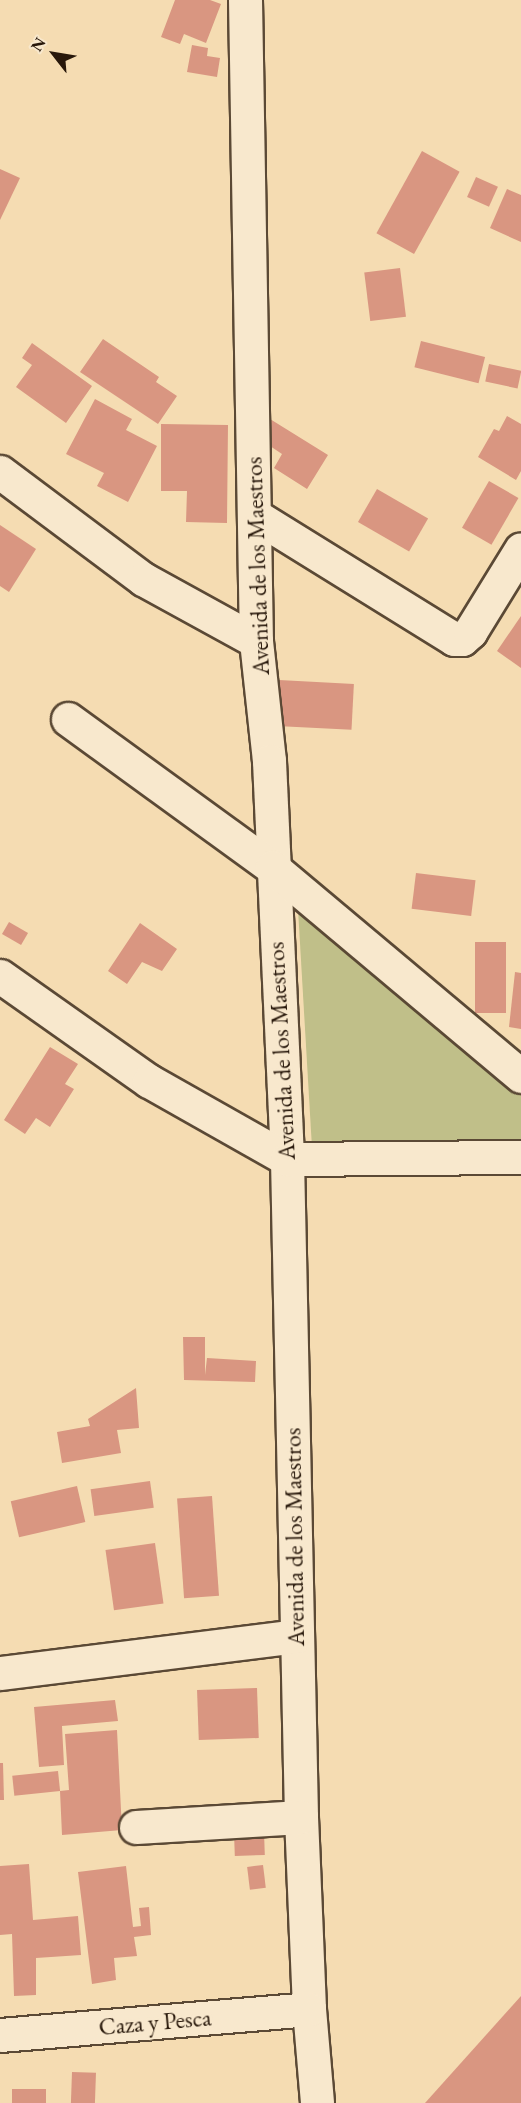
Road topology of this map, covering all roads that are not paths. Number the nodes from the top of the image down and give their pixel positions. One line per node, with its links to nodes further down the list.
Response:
1 (245, 0): 3 (street, Avenida de los Maestros)
2 (0, 472): 5 (street)
3 (254, 515): 4 (street); 5 (street, Avenida de los Maestros)
4 (521, 549)
5 (256, 641): 7 (street, Avenida de los Maestros)
6 (68, 718): 7 (street)
7 (272, 867): 9 (street); 11 (street, Avenida de los Maestros)
8 (0, 976): 11 (street)
9 (521, 1076)
10 (521, 1157): 11 (street)
11 (287, 1159): 12 (street, Avenida de los Maestros)
12 (296, 1636): 13 (street); 14 (street, Avenida de los Maestros)
13 (0, 1673)
14 (301, 1817): 15 (street); 16 (street, Avenida de los Maestros)
15 (136, 1827)
16 (309, 2009): 17 (street, Caza y Pesca); 18 (street, Avenida de los Maestros)
17 (0, 2035)
18 (317, 2103)

